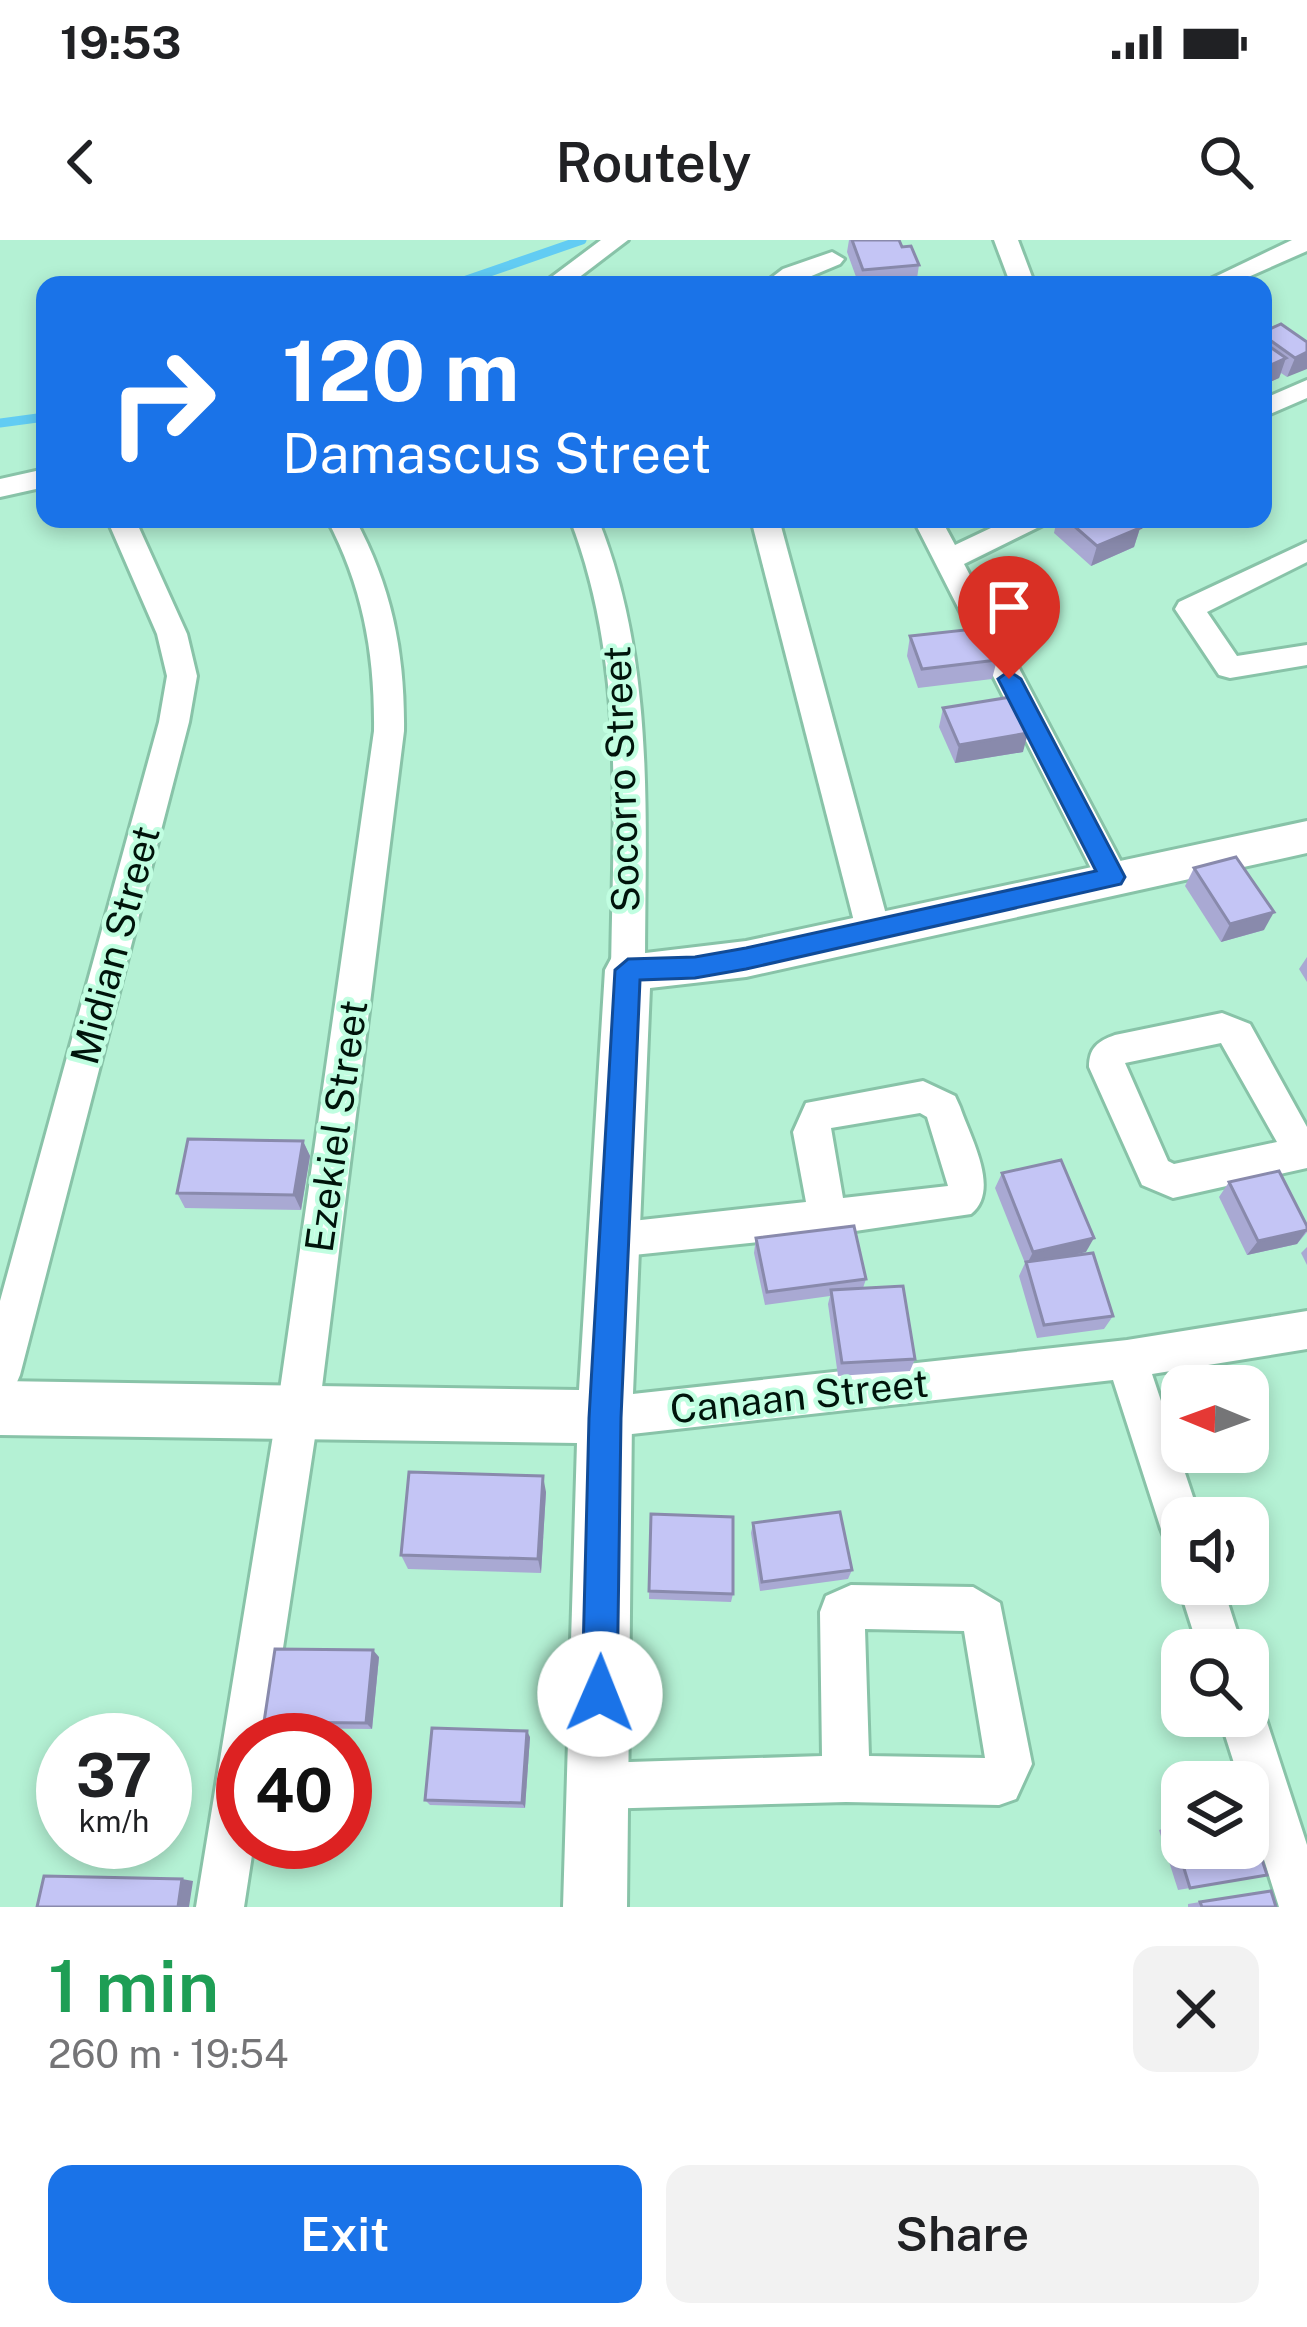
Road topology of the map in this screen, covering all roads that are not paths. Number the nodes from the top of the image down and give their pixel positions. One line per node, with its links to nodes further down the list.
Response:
1 (616, 240): 5 (street)
2 (1006, 240): 7 (street)
3 (1307, 242): 8 (street)
4 (829, 250): 6 (street)
5 (566, 276)
6 (788, 276)
7 (1020, 276)
8 (1230, 276)
9 (1307, 388): 10 (street)
10 (1272, 405)
11 (36, 480): 12 (street)
12 (0, 488)
13 (125, 528): 31 (street, Midian Street)
14 (345, 528): 33 (street, Ezekiel Street)
15 (587, 528): 25 (street, Socorro Street)
16 (767, 528): 24 (street)
17 (931, 528): 20 (street)
18 (1014, 528): 20 (street)
19 (1307, 551): 21 (street)
20 (947, 560): 23 (street)
21 (1307, 655)
22 (1305, 842): 23 (street)
23 (1112, 877): 24 (street)
24 (874, 933): 25 (street)
25 (628, 970): 28 (street, Socorro Street)
26 (1305, 1153): 26 (street)
27 (828, 1218): 27 (street); 28 (street)
28 (614, 1240): 34 (street, Socorro Street)
29 (1307, 1330): 30 (street, Canaan Street)
30 (1127, 1359): 34 (street, Canaan Street); 35 (street)
31 (0, 1375)
32 (0, 1408): 33 (street, Canaan Street)
33 (298, 1411): 34 (street, Canaan Street); 36 (street, Ezekiel Street)
34 (605, 1418): 39 (street, Socorro Street)
35 (1172, 1497)
36 (250, 1713)
37 (1249, 1737): 43 (street)
38 (846, 1779): 38 (street); 39 (street)
39 (598, 1786): 42 (street, Socorro Street)
40 (226, 1869): 41 (street)
41 (220, 1907)
42 (595, 1907)
43 (1303, 1907)

